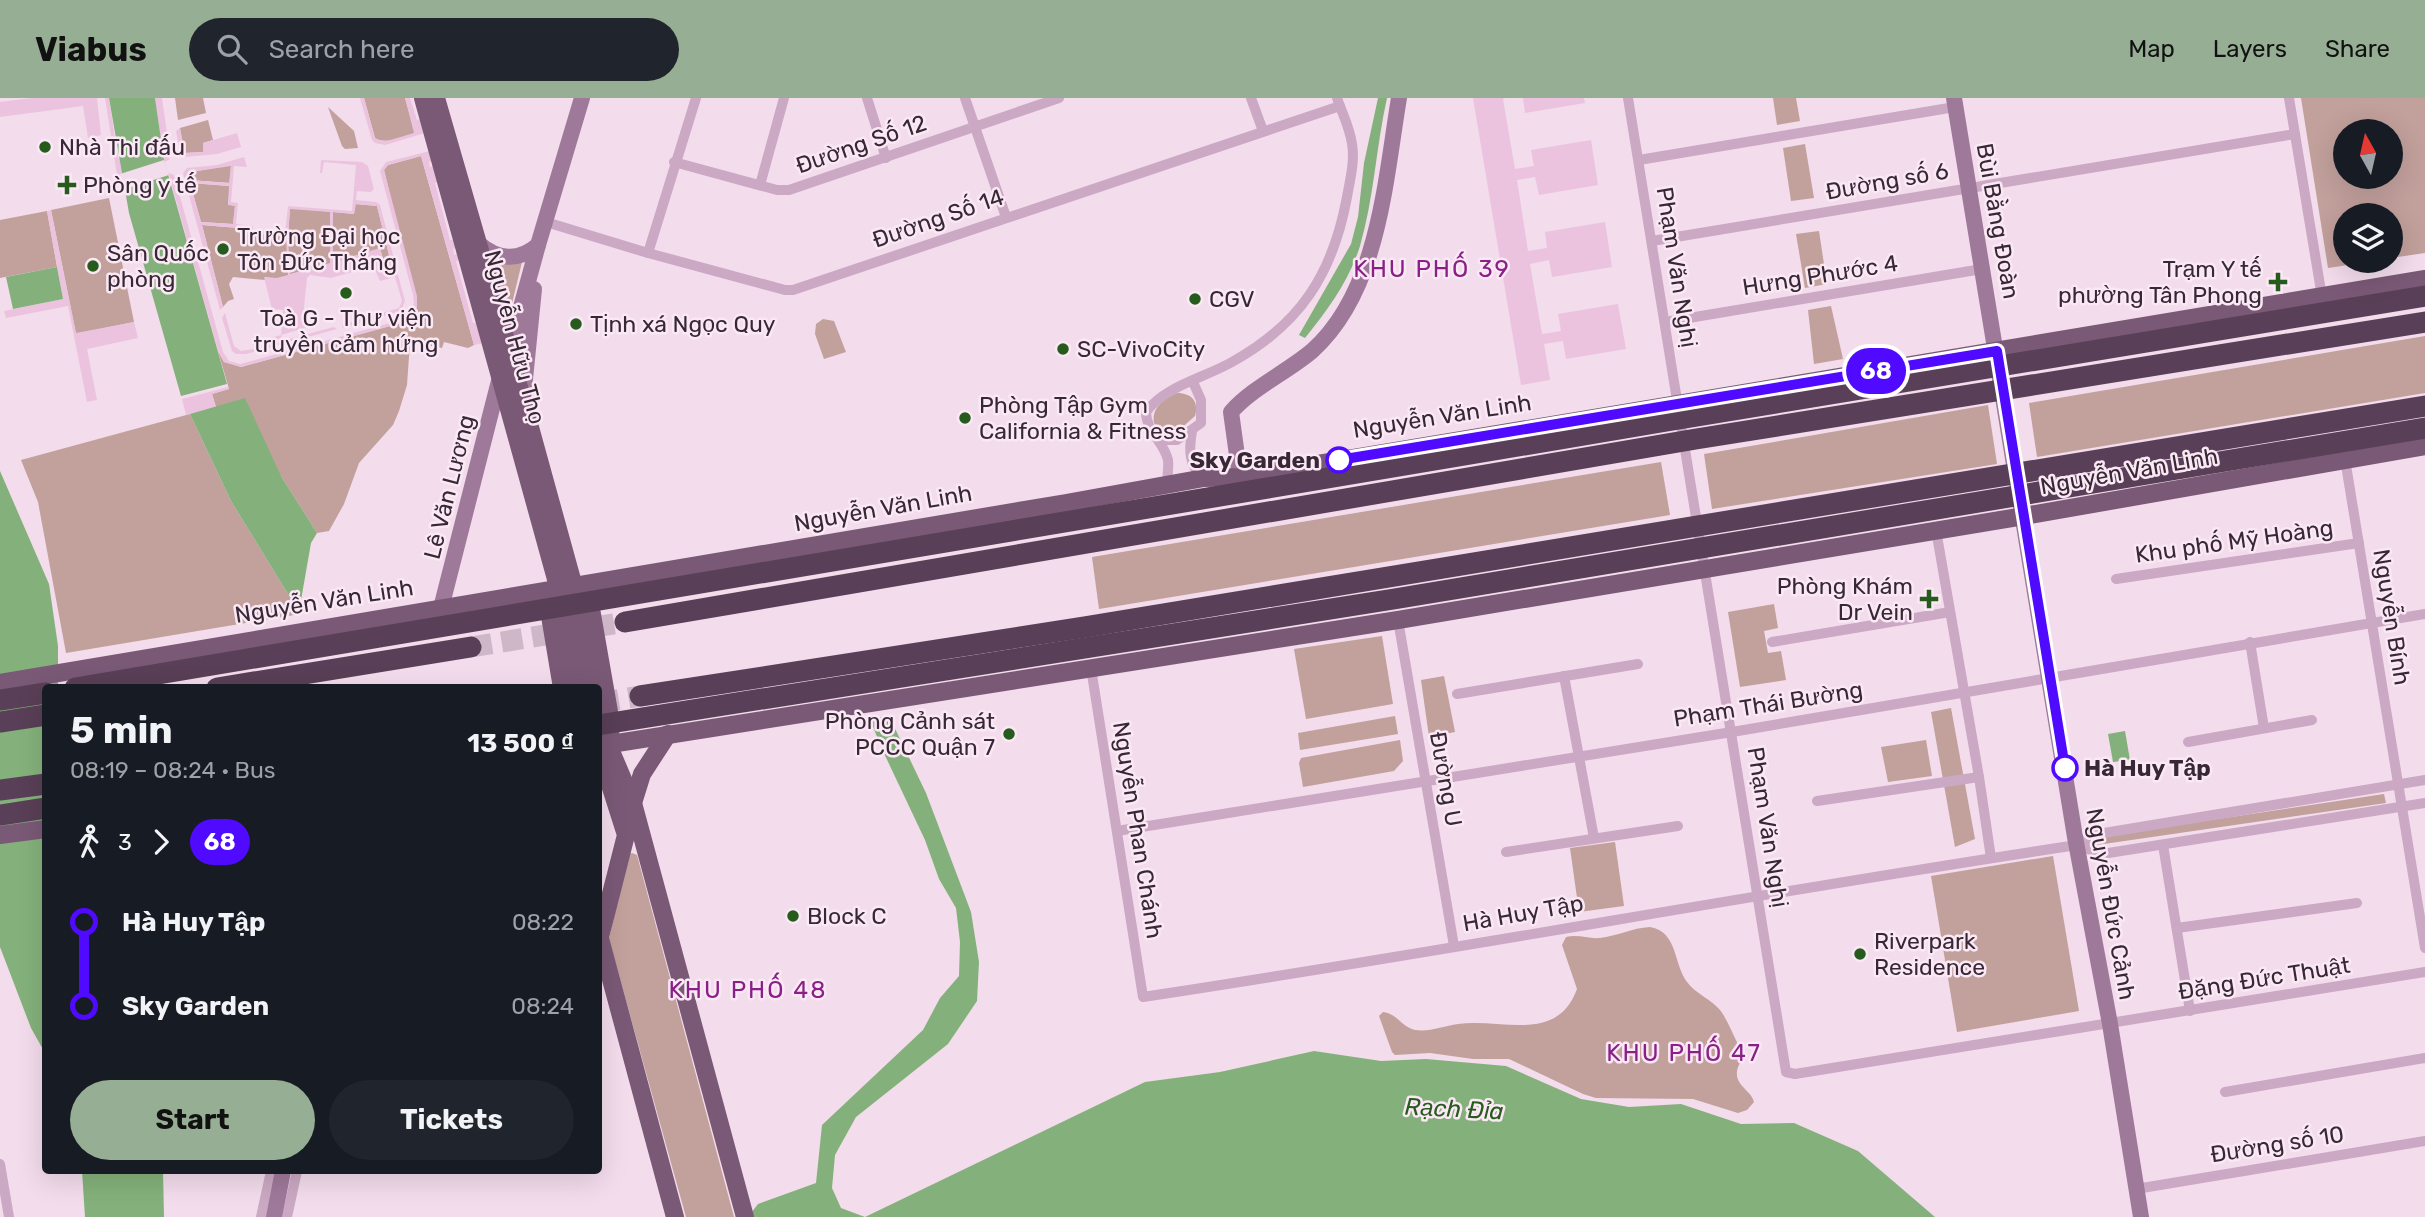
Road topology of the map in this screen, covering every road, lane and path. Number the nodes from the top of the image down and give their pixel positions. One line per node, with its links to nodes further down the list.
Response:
1 (423, 98): 37 (main road, Nguyễn Hữu Thọ)
2 (436, 98): 26 (main road, Nguyễn Hữu Thọ)
3 (582, 98): 24 (street)
4 (696, 98): 20 (street)
5 (784, 98): 21 (street)
6 (867, 98): 18 (street)
7 (965, 98): 15 (street)
8 (1058, 98): 15 (street, Đường Số 12)
9 (1251, 98): 16 (street)
10 (1399, 98): 52 (street)
11 (1628, 98): 19 (street, Phạm Văn Nghị)
12 (2289, 98): 17 (street)
13 (1338, 102): 16 (street, Đường Số 14); 38 (street)
14 (1955, 103): 19 (street); 22 (street, Bùi Bằng Đoàn)
15 (975, 127): 18 (street, Đường Số 12); 23 (street)
16 (1263, 131): 23 (street, Đường Số 14)
17 (2295, 134): 22 (street, Đường số 6); 32 (street)
18 (887, 158): 21 (street, Đường Số 12)
19 (1639, 160): 25 (street, Phạm Văn Nghị)
20 (674, 162): 21 (street, Đường Số 12); 28 (street)
21 (760, 185)
22 (1969, 188): 25 (street, Đường số 6); 29 (street, Bùi Bằng Đoàn)
23 (1006, 217): 28 (street, Đường Số 14)
24 (545, 222): 27 (street); 28 (street, Đường Số 14)
25 (1652, 242): 33 (street, Phạm Văn Nghị)
26 (478, 243): 27 (street); 35 (main road, Nguyễn Hữu Thọ)
27 (538, 245): 35 (street); 40 (street)
28 (648, 253)
29 (1982, 269): 33 (street, Hưng Phước 4); 36 (street, Bùi Bằng Đoàn)
30 (2425, 279): 32 (main road, Nguyễn Văn Linh)
31 (2425, 296): 32 (highway, Nguyễn Văn Linh)
32 (2323, 305): 36 (highway, Nguyễn Văn Linh)
33 (1665, 322): 42 (street, Phạm Văn Nghị)
34 (2425, 322): 39 (highway)
35 (509, 351): 40 (main road, Nguyễn Hữu Thọ)
36 (1998, 359): 39 (street, Bùi Bằng Đoàn); 42 (highway, Nguyễn Văn Linh)
37 (500, 377): 60 (main road, Nguyễn Hữu Thọ); 61 (street, Lê Văn Lương)
38 (1193, 382): 44 (street); 45 (street)
39 (2003, 389): 46 (highway); 49 (street, Bùi Bằng Đoàn)
40 (523, 400): 60 (main road, Nguyễn Hữu Thọ)
41 (2425, 405): 49 (highway, Nguyễn Văn Linh)
42 (1679, 412): 46 (street, Phạm Văn Nghị); 52 (highway, Nguyễn Văn Linh)
43 (2425, 428): 53 (highway, Nguyễn Văn Linh)
44 (1192, 431): 45 (street); 50 (street)
45 (1159, 440): 51 (street)
46 (1684, 442): 55 (street, Phạm Văn Nghị); 65 (highway)
47 (2425, 446): 48 (main road, Nguyễn Văn Linh)
48 (2346, 459): 53 (main road, Nguyễn Văn Linh); 57 (street, Nguyễn Bính)
49 (2017, 473): 53 (street, Nguyễn Đức Cảnh); 55 (highway, Nguyễn Văn Linh)
50 (1204, 478): 51 (main road, Nguyễn Văn Linh); 52 (main road, Nguyễn Văn Linh)
51 (1167, 485): 54 (main road, Nguyễn Văn Linh)
52 (1242, 485): 54 (highway, Nguyễn Văn Linh)
53 (2022, 505): 56 (main road, Nguyễn Văn Linh); 58 (highway, Nguyễn Văn Linh); 74 (street, Nguyễn Đức Cảnh)
54 (1067, 512): 60 (highway, Nguyễn Văn Linh)
55 (1698, 524): 58 (street, Phạm Văn Nghị); 85 (highway, Nguyễn Văn Linh)
56 (1936, 530): 58 (main road, Nguyễn Văn Linh); 63 (street)
57 (2359, 544): 59 (street, Khu phố Mỹ Hoàng); 66 (street, Nguyễn Bính)
58 (1703, 559): 62 (highway, Nguyễn Văn Linh); 92 (street, Phạm Văn Nghị)
59 (2116, 579)
60 (568, 600): 61 (main road, Nguyễn Văn Linh); 71 (highway, Nguyễn Văn Linh); 78 (main road, Nguyễn Hữu Thọ); 79 (main road, Nguyễn Hữu Thọ); 80 (main road, Nguyễn Hữu Thọ); 81 (main road, Nguyễn Hữu Thọ)
61 (441, 608): 71 (main road, Nguyễn Văn Linh)
62 (1396, 610): 72 (main road, Nguyễn Văn Linh); 90 (highway, Nguyễn Văn Linh); 99 (street, Đường U)
63 (1950, 612): 67 (street); 82 (street)
64 (2425, 614): 66 (street, Phạm Thái Bường)
65 (625, 622)
66 (2372, 623): 68 (street, Phạm Thái Bường); 100 (street, Nguyễn Bính)
67 (1772, 642)
68 (2250, 642): 74 (street, Phạm Thái Bường); 91 (street)
69 (471, 647): 77 (highway)
70 (1638, 664): 73 (street)
71 (138, 668): 75 (main road); 76 (highway)
72 (1091, 668): 93 (main road, Nguyễn Văn Linh); 111 (street, Nguyễn Phan Chánh)
73 (1564, 676): 84 (street); 96 (street)
74 (2051, 679): 82 (street, Phạm Thái Bường); 114 (street, Nguyễn Đức Cảnh)
75 (0, 684)
76 (88, 684)
77 (242, 684)
78 (562, 684)
79 (576, 684)
80 (591, 684)
81 (592, 684)
82 (1963, 693): 92 (street, Phạm Thái Bường); 97 (street)
83 (42, 694): 86 (highway)
84 (1457, 694)
85 (640, 696)
86 (0, 700)
87 (42, 716): 89 (highway)
88 (2312, 720): 91 (street)
89 (0, 722)
90 (603, 725): 95 (main road, Nguyễn Hữu Thọ)
91 (2264, 728): 94 (street)
92 (1732, 732): 96 (street, Phạm Thái Bường); 118 (street, Phạm Văn Nghị)
93 (668, 734): 95 (main road, Nguyễn Văn Linh); 104 (main road)
94 (2188, 742)
95 (602, 746): 104 (main road, Nguyễn Hữu Thọ); 120 (main road, Nguyễn Hữu Thọ)
96 (1578, 757): 99 (street, Phạm Thái Bường); 113 (street)
97 (1979, 778): 103 (street); 117 (street)
98 (2425, 780): 100 (street, Hà Huy Tập)
99 (1425, 782): 111 (street, Phạm Thái Bường); 123 (street, Đường U)
100 (2399, 784): 106 (street, Nguyễn Bính); 114 (street, Hà Huy Tập)
101 (42, 785): 102 (highway)
102 (0, 790)
103 (1817, 801)
104 (633, 803): 142 (main road, Nguyễn Hữu Thọ)
105 (2425, 803): 106 (street, Hà Huy Tập)
106 (2402, 807): 115 (street, Hà Huy Tập); 124 (street, Nguyễn Bính)
107 (42, 809): 108 (highway)
108 (0, 815)
109 (1678, 826): 113 (street)
110 (42, 830): 112 (main road)
111 (1117, 831): 126 (street, Nguyễn Phan Chánh)
112 (0, 835)
113 (1594, 838): 116 (street)
114 (2077, 845): 115 (street, Hà Huy Tập); 117 (street, Hà Huy Tập); 128 (street, Nguyễn Đức Cảnh)
115 (2163, 845): 121 (street)
116 (1506, 852)
117 (1991, 858): 118 (street, Hà Huy Tập)
118 (1757, 895): 123 (street, Hà Huy Tập); 128 (street, Phạm Văn Nghị)
119 (2357, 904): 121 (street)
120 (602, 923)
121 (2177, 928): 127 (street)
122 (602, 945): 141 (main road, Nguyễn Hữu Thọ)
123 (1454, 946): 126 (street, Hà Huy Tập)
124 (2425, 948)
125 (2425, 972): 127 (street, Đặng Đức Thuật)
126 (1143, 997)
127 (2190, 1011): 128 (street, Đặng Đức Thuật)
128 (2110, 1024): 136 (street, Nguyễn Đức Cảnh)
129 (2425, 1058): 130 (street)
130 (2225, 1092)
131 (2425, 1141): 136 (street, Đường số 10)
132 (0, 1164): 137 (street)
133 (270, 1174): 138 (street)
134 (282, 1174): 139 (street)
135 (296, 1174): 140 (street)
136 (2136, 1189): 143 (street, Nguyễn Đức Cảnh)
137 (9, 1217)
138 (261, 1217)
139 (274, 1217)
140 (287, 1217)
141 (675, 1217)
142 (745, 1217)
143 (2141, 1217)

